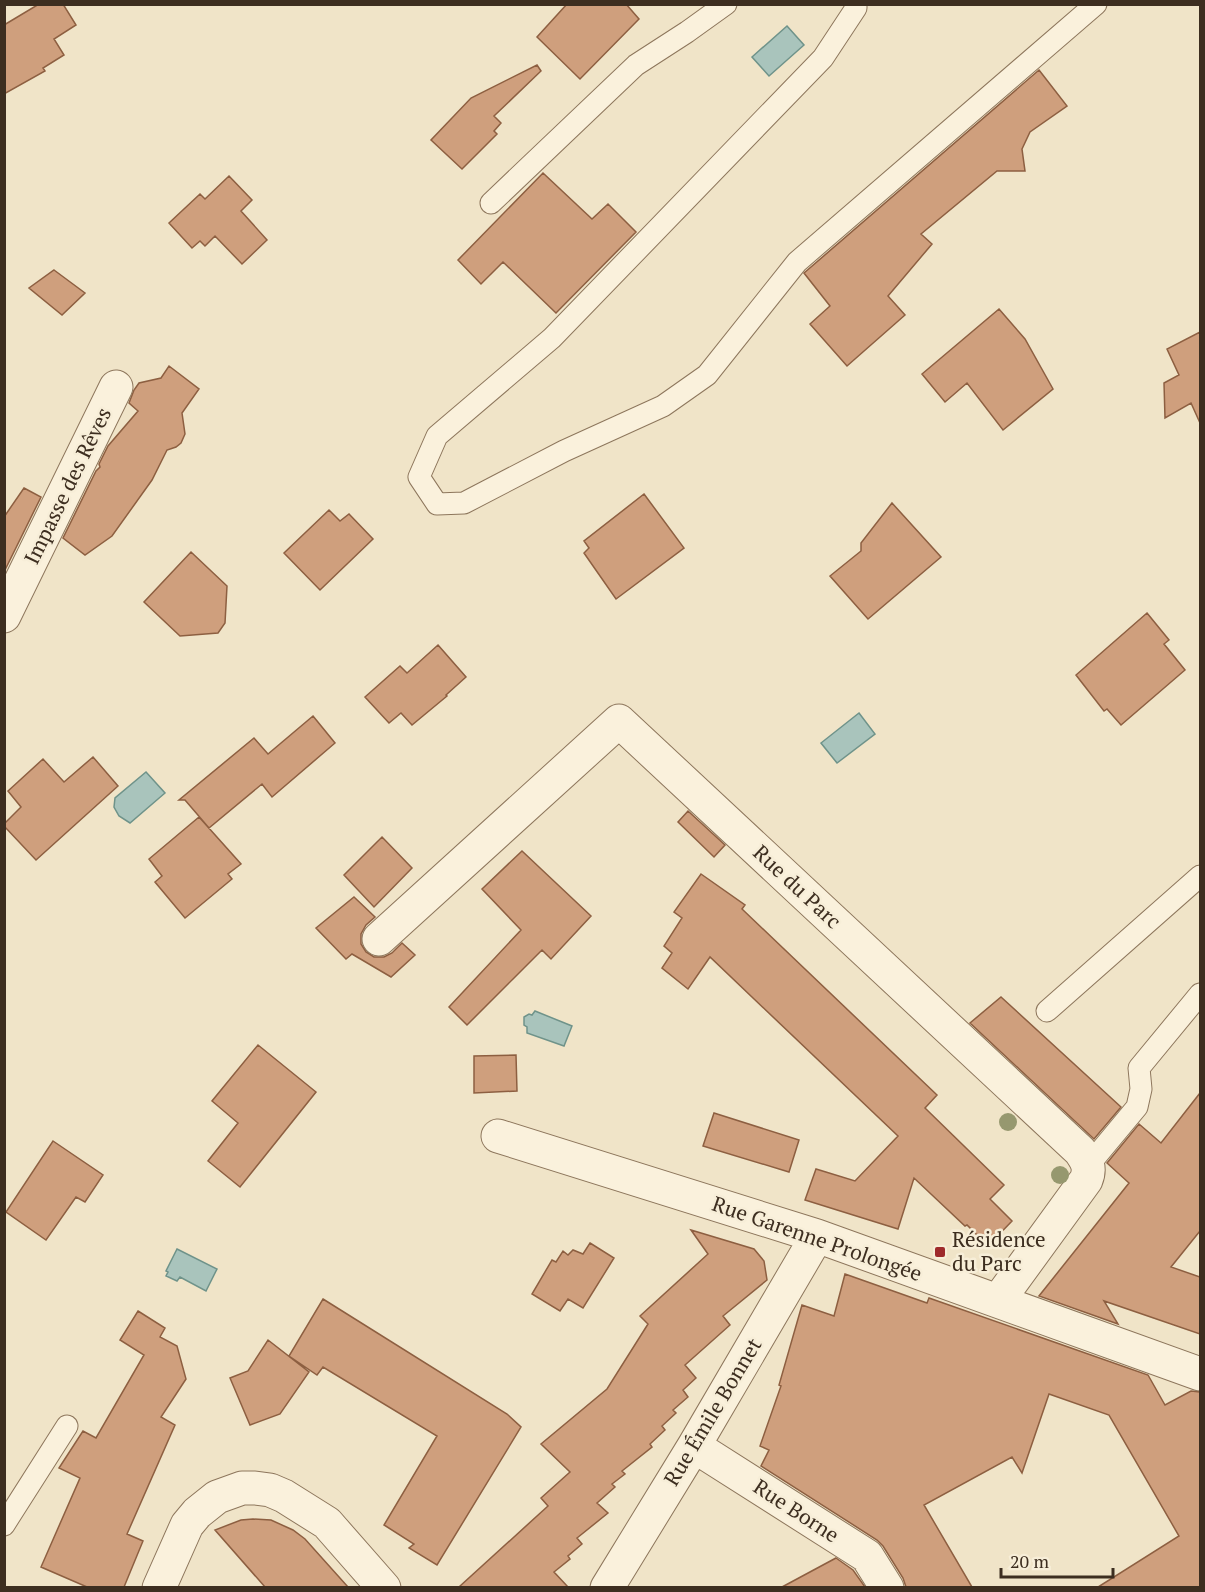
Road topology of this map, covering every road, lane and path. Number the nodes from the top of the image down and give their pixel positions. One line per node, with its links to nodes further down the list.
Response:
1 (726, 4): 4 (lane)
2 (856, 4): 3 (lane)
3 (1096, 4)
4 (491, 203)
5 (116, 387): 6 (street, Impasse des Rêves)
6 (4, 616)
7 (1200, 876): 10 (lane)
8 (379, 939): 12 (street, Rue du Parc)
9 (1200, 994): 12 (lane)
10 (1047, 1011)
11 (498, 1136): 13 (street, Rue Garenne Prolongée)
12 (1088, 1166): 14 (street)
13 (817, 1236): 14 (street, Rue Garenne Prolongée); 17 (street, Rue Émile Bonnet)
14 (998, 1301): 15 (street, Rue Garenne Prolongée)
15 (1200, 1374)
16 (67, 1426): 18 (lane)
17 (694, 1446): 21 (street, Rue Émile Bonnet); 22 (street, Rue Borne)
18 (4, 1525)
19 (159, 1587): 20 (street)
20 (384, 1587)
21 (607, 1587)
22 (887, 1587)

